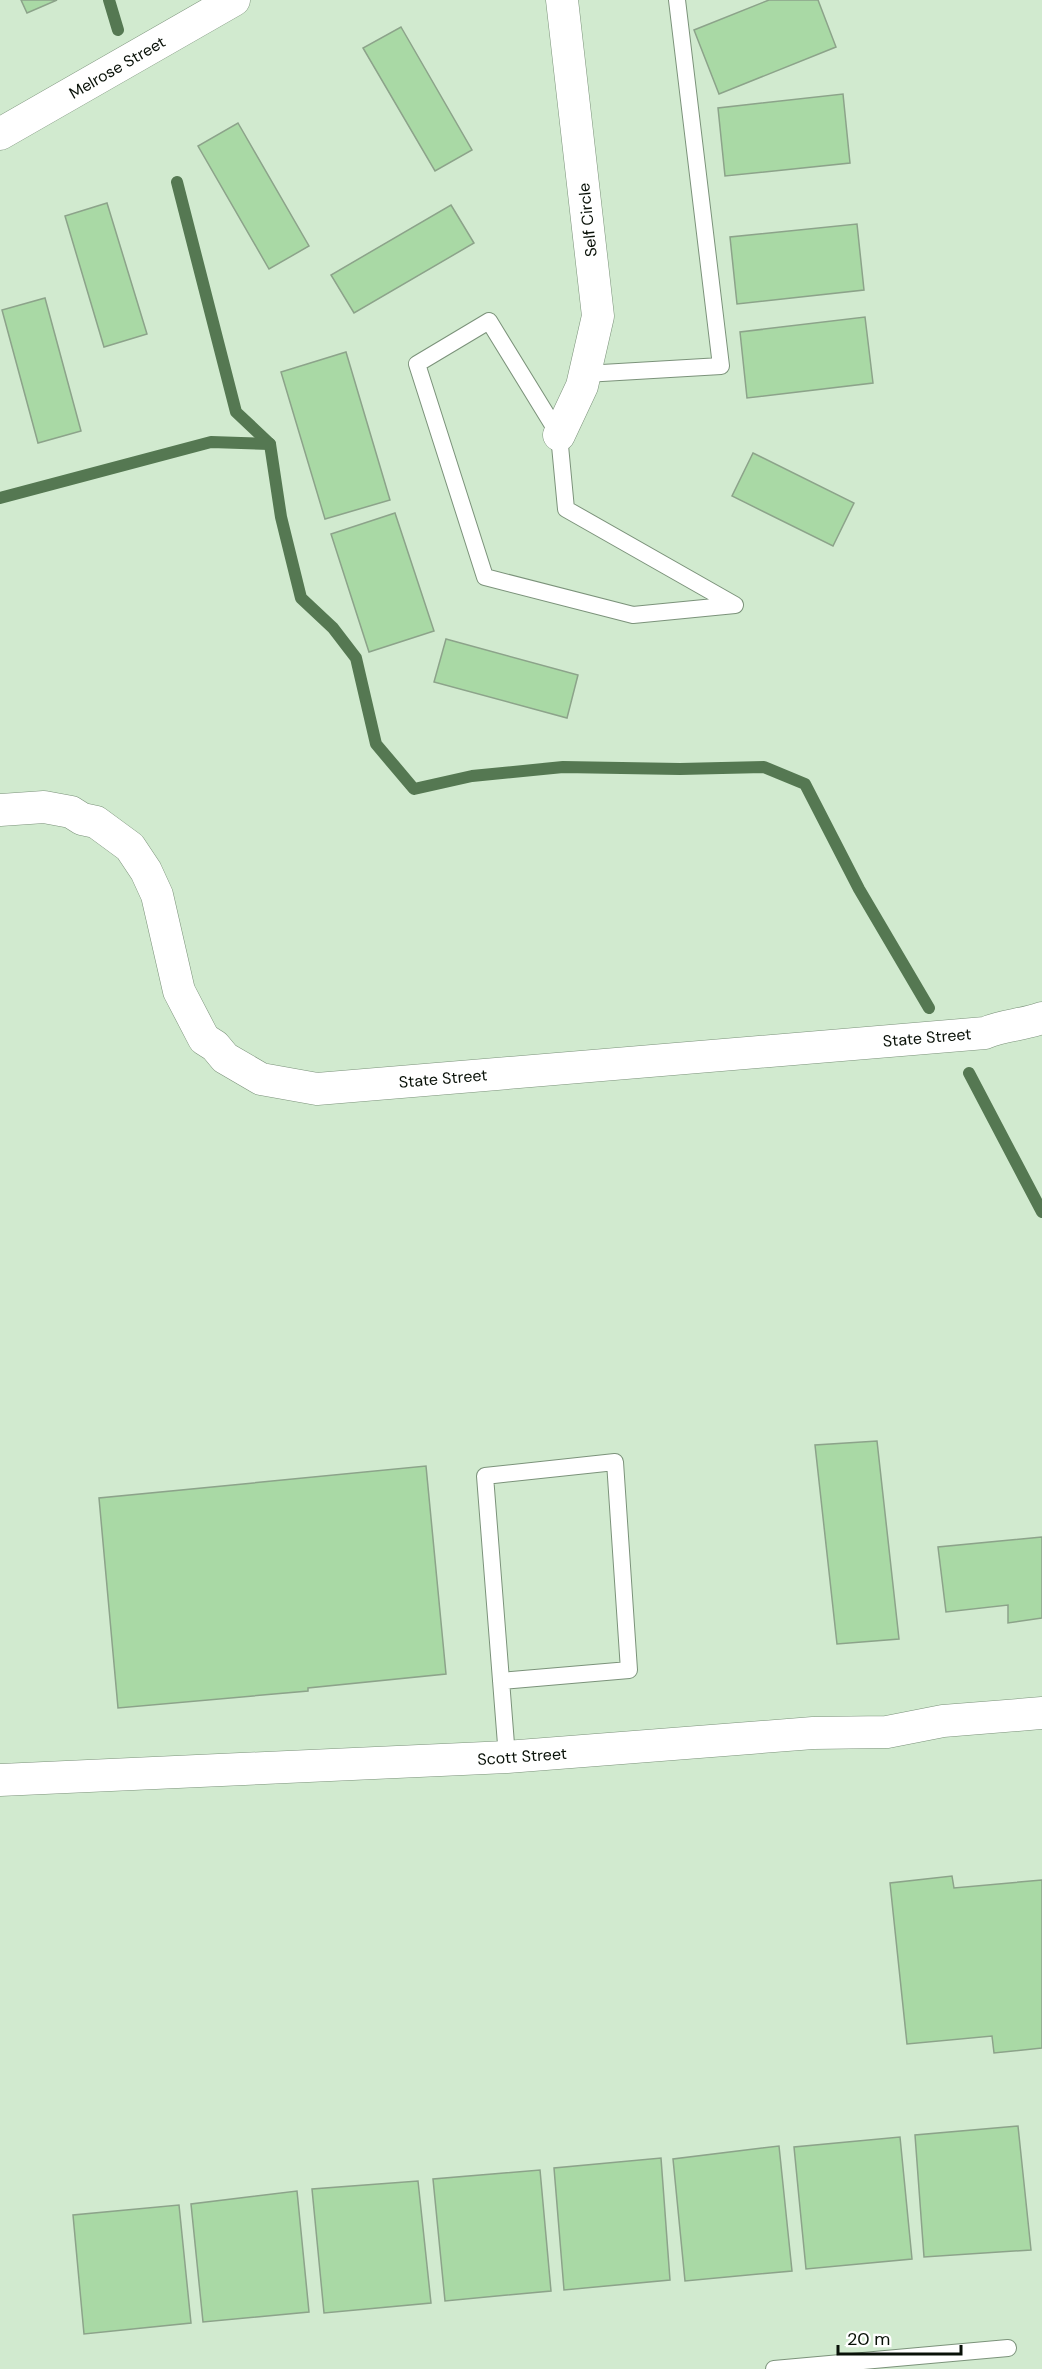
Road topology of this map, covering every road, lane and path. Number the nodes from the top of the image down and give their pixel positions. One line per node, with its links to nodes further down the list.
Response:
1 (234, 0): 4 (street, Melrose Street)
2 (562, 0): 5 (street, Self Circle)
3 (677, 0): 5 (lane)
4 (0, 134)
5 (585, 374): 6 (street, Self Circle)
6 (559, 435): 6 (lane)
7 (0, 810): 8 (street, State Street)
8 (1042, 1018)
9 (501, 1681): 9 (lane); 11 (lane)
10 (1042, 1713): 11 (street, Scott Street)
11 (507, 1757): 12 (street, Scott Street)
12 (0, 1780)
13 (1008, 2348): 14 (lane)
14 (774, 2369)

